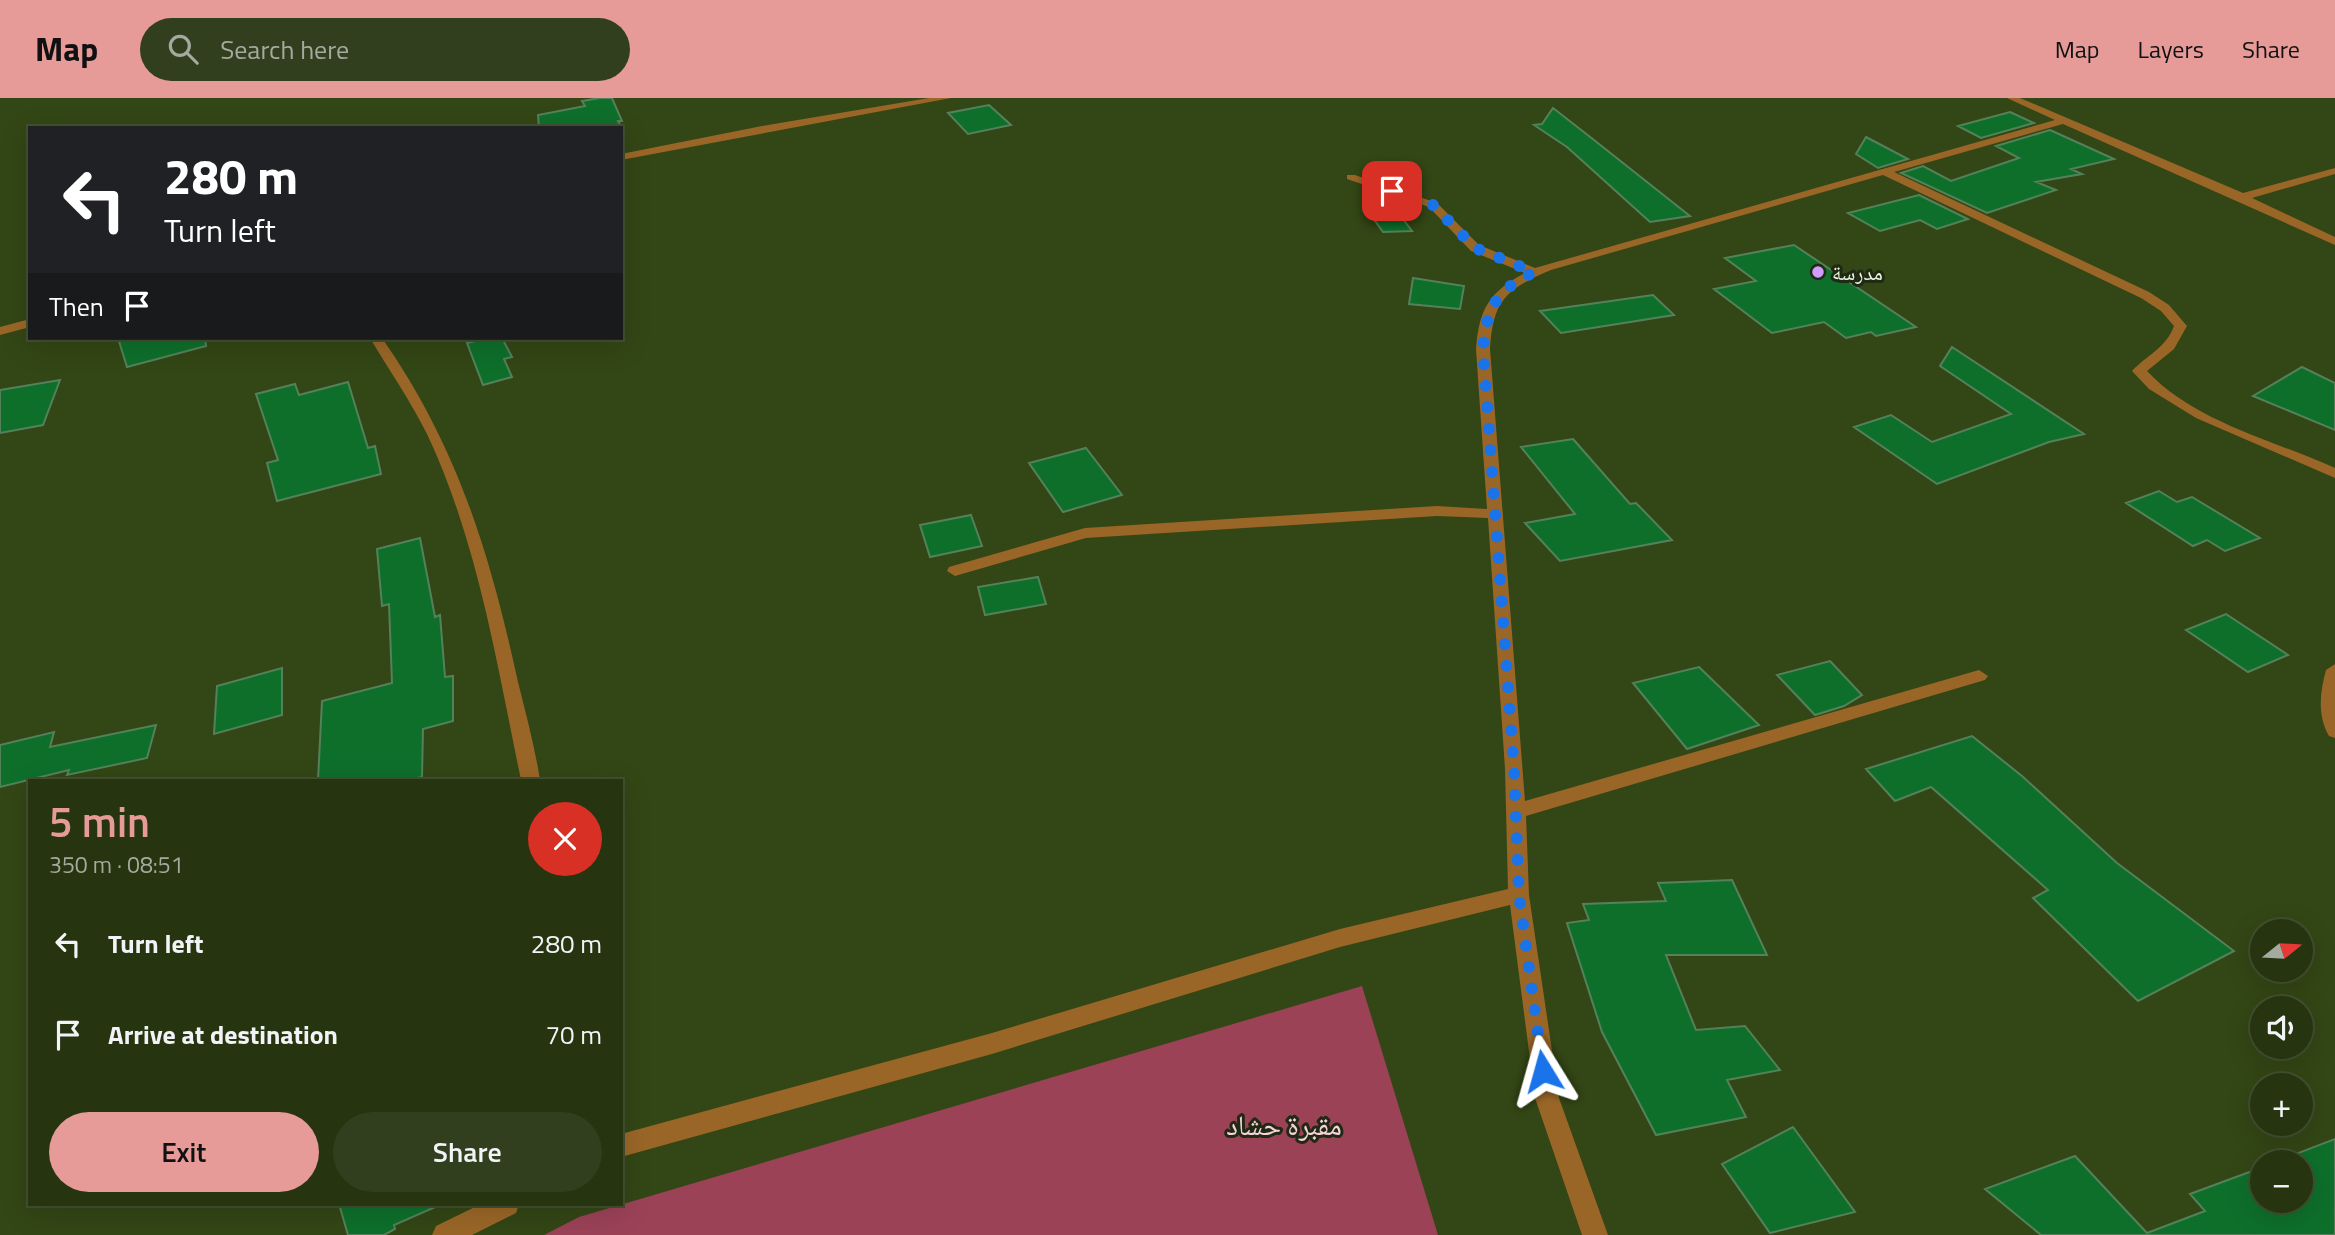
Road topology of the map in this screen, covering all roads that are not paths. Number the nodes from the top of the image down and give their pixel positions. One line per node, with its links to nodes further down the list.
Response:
1 (946, 98): 4 (street)
2 (2012, 98): 3 (street)
3 (2062, 121): 6 (street); 8 (street)
4 (623, 157)
5 (2335, 171): 8 (street)
6 (1885, 172): 10 (street); 14 (street)
7 (1352, 177): 10 (street)
8 (2242, 197): 9 (street)
9 (2335, 241)
10 (1534, 272): 15 (street)
11 (28, 324): 12 (street)
12 (0, 331)
13 (378, 340): 20 (street)
14 (2335, 474)
15 (1495, 514): 16 (street); 21 (street)
16 (955, 571)
17 (2335, 670): 19 (street)
18 (1979, 676): 21 (street)
19 (2335, 731)
20 (531, 779)
21 (1516, 811): 22 (street)
22 (1519, 895): 23 (street); 26 (street)
23 (623, 1145)
24 (503, 1206): 25 (street)
25 (445, 1235)
26 (1595, 1235)

